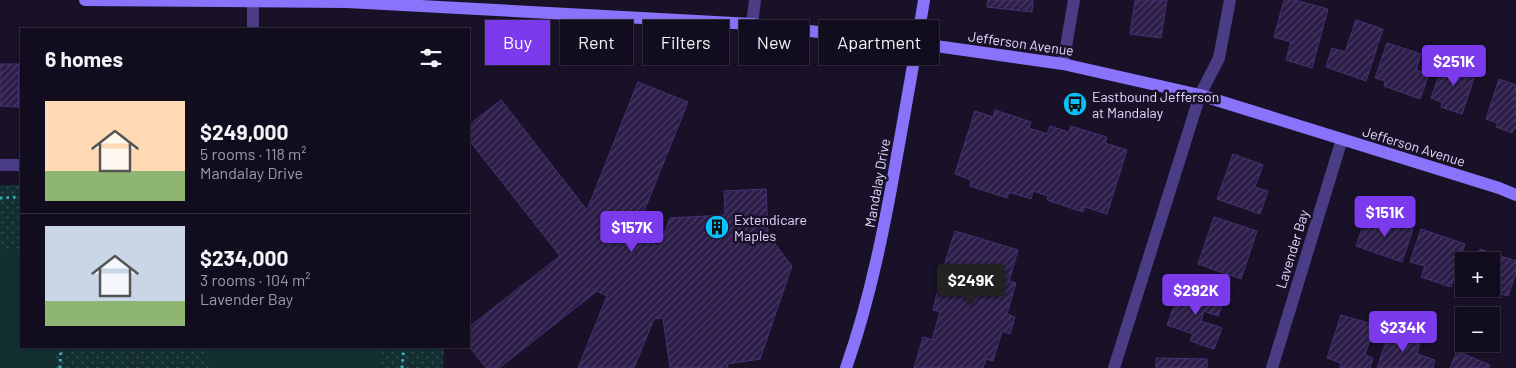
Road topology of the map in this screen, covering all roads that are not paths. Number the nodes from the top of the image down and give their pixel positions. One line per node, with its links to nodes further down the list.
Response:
1 (85, 0): 7 (street, Jefferson Avenue)
2 (755, 0): 8 (street)
3 (924, 0): 9 (street, Mandalay Drive)
4 (1074, 0): 13 (street)
5 (1230, 0): 15 (street)
6 (347, 1): 7 (street, Jefferson Avenue); 10 (street, Jefferson Avenue)
7 (253, 2): 11 (street)
8 (752, 20)
9 (921, 20)
10 (739, 23)
11 (253, 28)
12 (939, 47): 13 (street, Jefferson Avenue)
13 (1063, 64): 15 (street, Jefferson Avenue)
14 (913, 65): 20 (street, Mandalay Drive)
15 (1200, 95): 16 (street, Jefferson Avenue); 21 (street)
16 (1342, 139): 19 (street, Jefferson Avenue); 22 (street, Lavender Bay)
17 (0, 165): 18 (street)
18 (20, 165)
19 (1516, 195)
20 (846, 368)
21 (1114, 368)
22 (1272, 368)

